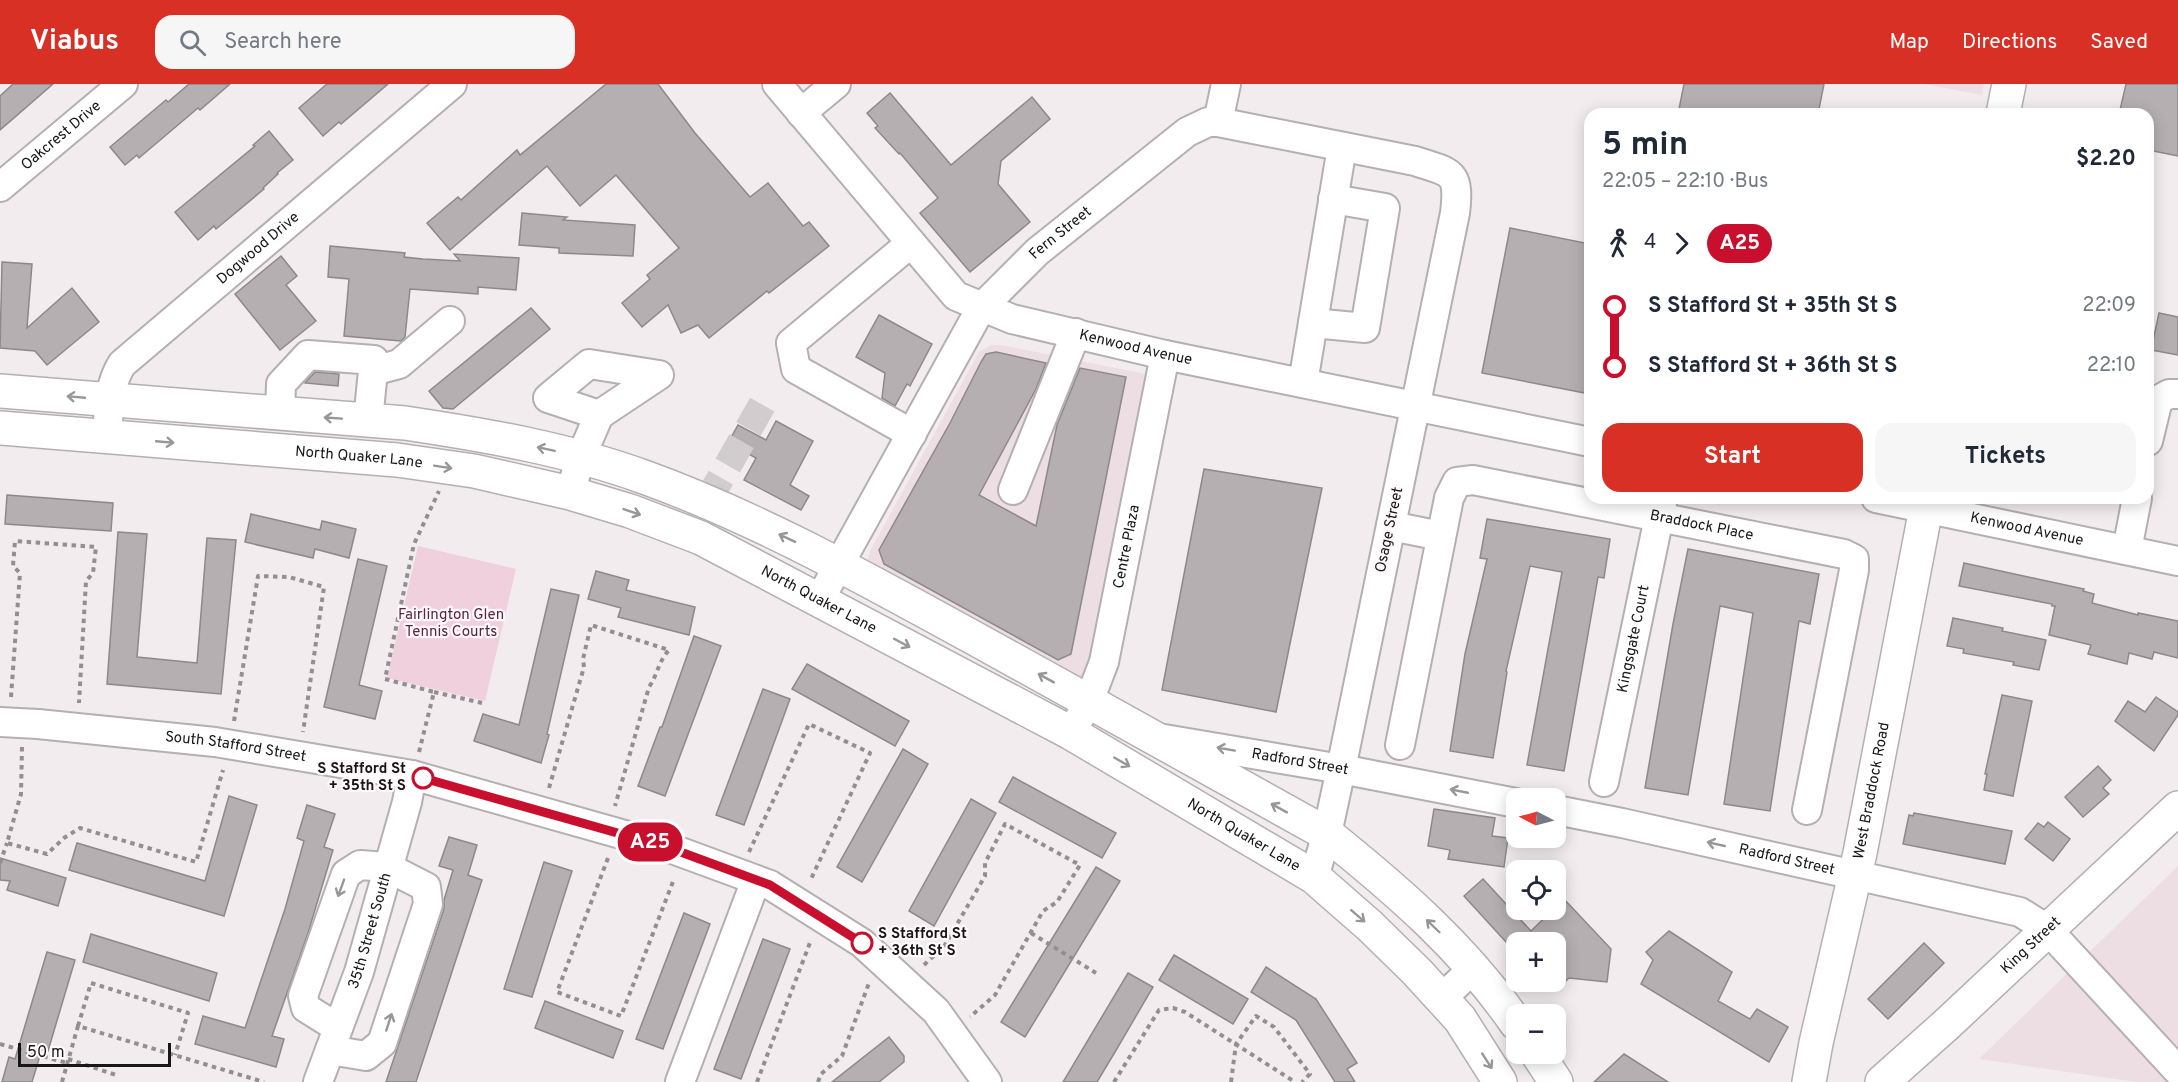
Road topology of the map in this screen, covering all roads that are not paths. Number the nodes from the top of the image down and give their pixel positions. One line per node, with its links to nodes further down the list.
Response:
1 (123, 84): 12 (street, Oakcrest Drive)
2 (452, 84): 24 (street, Dogwood Drive)
3 (777, 84): 8 (street, Kenwood Avenue)
4 (836, 84): 8 (street)
5 (1226, 84): 9 (street)
6 (2009, 84): 7 (main road)
7 (2004, 108)
8 (801, 113): 14 (street, Kenwood Avenue)
9 (1218, 122): 10 (street, Fern Street); 15 (street, Fern Street)
10 (1342, 147): 11 (street, Fern Street); 13 (street)
11 (1455, 182): 25 (street, Osage Street)
12 (0, 188)
13 (1333, 200): 17 (street); 17 (street)
14 (911, 243): 15 (street, Kenwood Avenue); 32 (street)
15 (981, 308): 18 (street, Kenwood Avenue); 32 (street, Fern Street)
16 (450, 321): 20 (street)
17 (1313, 323): 21 (street)
18 (1076, 333): 19 (street, Kenwood Avenue); 37 (street)
19 (1165, 354): 21 (street, Kenwood Avenue); 51 (street, Centre Plaza)
20 (373, 371): 26 (street); 29 (street)
21 (1303, 383): 25 (street, Kenwood Avenue)
22 (0, 391): 24 (main road, one-way to 22)
23 (2178, 394): 28 (street)
24 (110, 400): 26 (main road); 33 (street, Dogwood Drive)
25 (1416, 405): 34 (street, Kenwood Avenue); 45 (street, Osage Street)
26 (280, 414): 29 (main road, one-way to 26)
27 (599, 415): 35 (street)
28 (2154, 416)
29 (368, 421): 30 (main road)
30 (405, 423): 35 (main road, one-way to 30); 36 (street)
31 (0, 428): 33 (main road, North Quaker Lane)
32 (912, 434): 49 (street, Fern Street)
33 (107, 436): 36 (main road, North Quaker Lane, one-way to 36)
34 (1584, 441)
35 (581, 457): 38 (street); 49 (main road, one-way to 35)
36 (397, 460): 38 (main road, North Quaker Lane, one-way to 38)
37 (1013, 490)
38 (570, 493): 50 (main road, North Quaker Lane, one-way to 50)
39 (1584, 497): 46 (street, Braddock Place)
40 (1634, 504): 44 (street, Braddock Place)
41 (1927, 504): 65 (main road, West Braddock Road)
42 (1931, 504): 47 (street, Kenwood Avenue)
43 (2136, 504): 47 (street)
44 (1661, 508): 58 (street, Kingsgate Court); 61 (street, Braddock Place)
45 (1391, 526): 46 (street); 57 (street, Osage Street)
46 (1441, 536): 55 (street, Braddock Place)
47 (2127, 550): 48 (street, Kenwood Avenue)
48 (2178, 561)
49 (840, 564): 50 (street, Fern Street); 51 (main road, one-way to 49)
50 (820, 599): 53 (main road, North Quaker Lane, one-way to 53)
51 (1089, 701): 53 (street, Centre Plaza); 54 (main road)
52 (5, 710): 56 (street, South Stafford Street)
53 (1071, 733): 66 (main road, North Quaker Lane, one-way to 66)
54 (1153, 737): 57 (street, Radford Street, one-way to 54); 63 (main road, one-way to 54)
55 (1400, 745)
56 (415, 766): 64 (street, 35th Street South); 67 (street, South Stafford Street)
57 (1341, 769): 59 (street, Radford Street, one-way to 57); 63 (street, Osage Street)
58 (1604, 782)
59 (1506, 800)
60 (2178, 808): 68 (main road, King Street)
61 (1807, 810)
62 (1566, 812): 65 (street, Radford Street, one-way to 62)
63 (1327, 834): 66 (street, Osage Street); 69 (main road, one-way to 63)
64 (387, 867): 72 (street, 35th Street South); 72 (street, one-way to 72); 72 (street, one-way to 64)
65 (1855, 875): 68 (street, Radford Street); 73 (main road, West Braddock Road)
66 (1314, 877): 70 (main road, North Quaker Lane, one-way to 70)
67 (756, 880): 78 (street); 79 (street, South Stafford Street)
68 (2047, 929): 75 (street, Radford Street); 83 (main road, King Street)
69 (1474, 968): 70 (street); 71 (main road)
70 (1441, 999): 80 (main road, North Quaker Lane, one-way to 80)
71 (1506, 1010)
72 (334, 1039): 77 (street, 35th Street South)
73 (1816, 1043): 81 (main road); 82 (main road, West Braddock Road)
74 (1544, 1064): 76 (main road)
75 (2178, 1071)
76 (1554, 1081)
77 (318, 1082)
78 (680, 1082)
79 (987, 1082)
80 (1500, 1082)
81 (1794, 1082)
82 (1809, 1082)
83 (1882, 1082)

